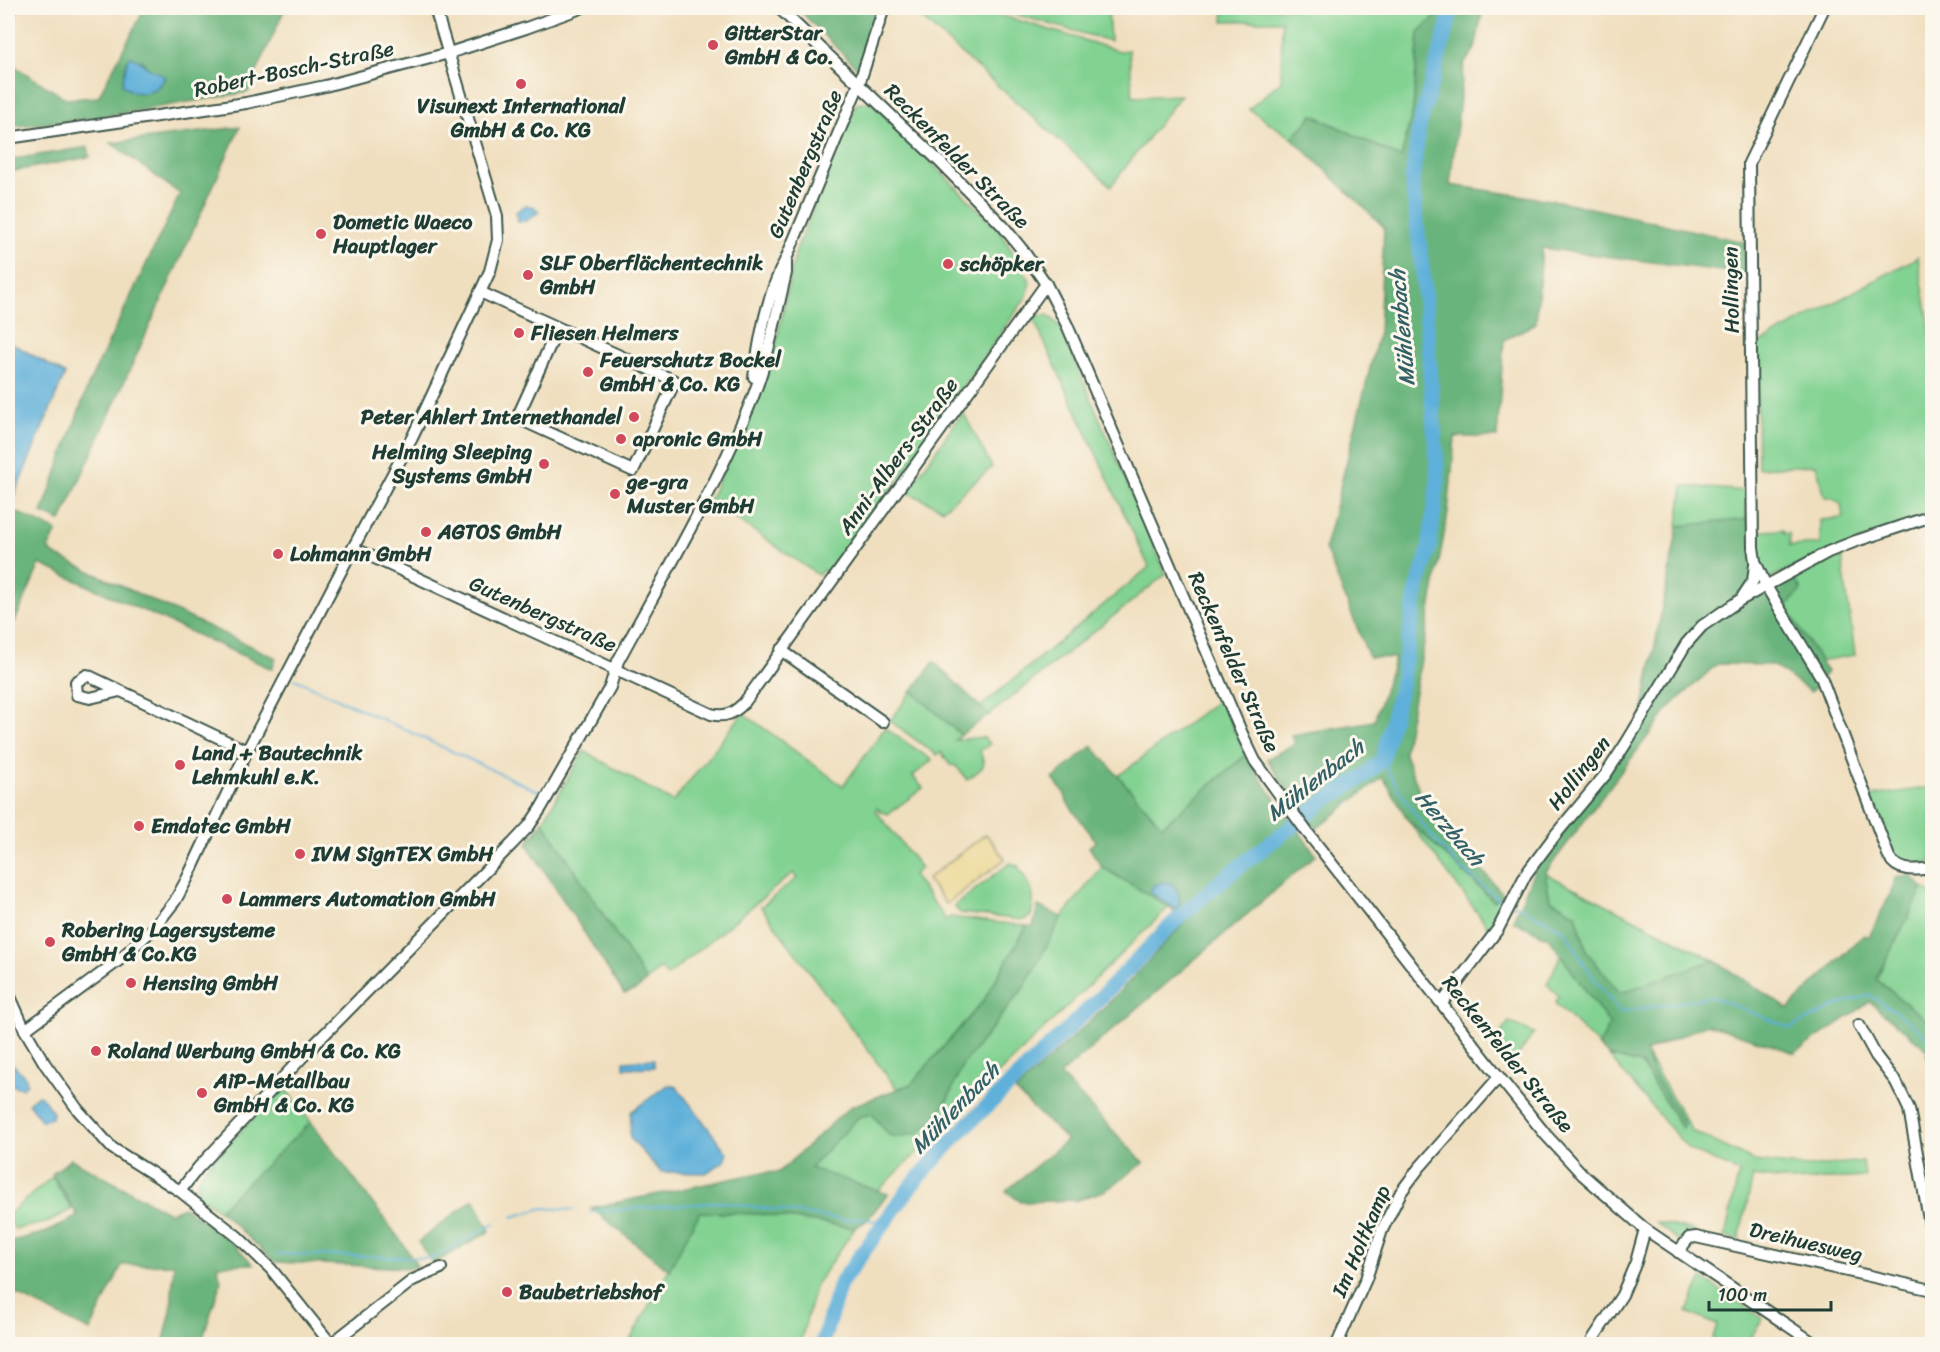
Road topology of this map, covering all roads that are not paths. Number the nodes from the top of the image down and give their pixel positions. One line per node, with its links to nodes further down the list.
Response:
1 (435, 8): 6 (street)
2 (581, 8): 6 (street, Robert-Bosch-Straße)
3 (779, 8): 7 (street, Reckenfelder Straße)
4 (884, 8): 7 (street)
5 (1824, 8): 14 (street, Hollingen)
6 (449, 53): 8 (street, Robert-Bosch-Straße); 10 (street)
7 (859, 84): 9 (street, Reckenfelder Straße); 18 (street, Gutenbergstraße)
8 (8, 138)
9 (1046, 284): 17 (street, Anni-Albers-Straße); 24 (street, Reckenfelder Straße)
10 (480, 292): 11 (street); 13 (street)
11 (558, 328): 11 (street)
12 (1932, 516): 15 (street, Hollingen)
13 (353, 548): 18 (street, Gutenbergstraße); 21 (street)
14 (1755, 561): 15 (street, Hollingen); 16 (street)
15 (1766, 586): 16 (street, Hollingen); 22 (street, Hollingen)
16 (1740, 600): 24 (street, Hollingen)
17 (781, 650): 18 (street, Anni-Albers-Straße); 20 (street)
18 (615, 670): 28 (street)
19 (120, 691): 21 (street)
20 (883, 722)
21 (247, 751): 26 (street)
22 (1932, 868)
23 (8, 992): 26 (street)
24 (1442, 1003): 27 (street, Reckenfelder Straße)
25 (1858, 1025): 29 (street)
26 (25, 1030): 28 (street)
27 (1499, 1077): 30 (street, Reckenfelder Straße); 36 (street, Im Holtkamp)
28 (180, 1191): 35 (street)
29 (1929, 1202): 31 (street)
30 (1645, 1229): 32 (street, Reckenfelder Straße); 37 (street)
31 (1932, 1236)
32 (1678, 1252): 34 (street, Dreihuesweg); 38 (street, Reckenfelder Straße)
33 (441, 1268): 35 (street)
34 (1932, 1290)
35 (331, 1344)
36 (1336, 1344)
37 (1592, 1344)
38 (1815, 1344)

